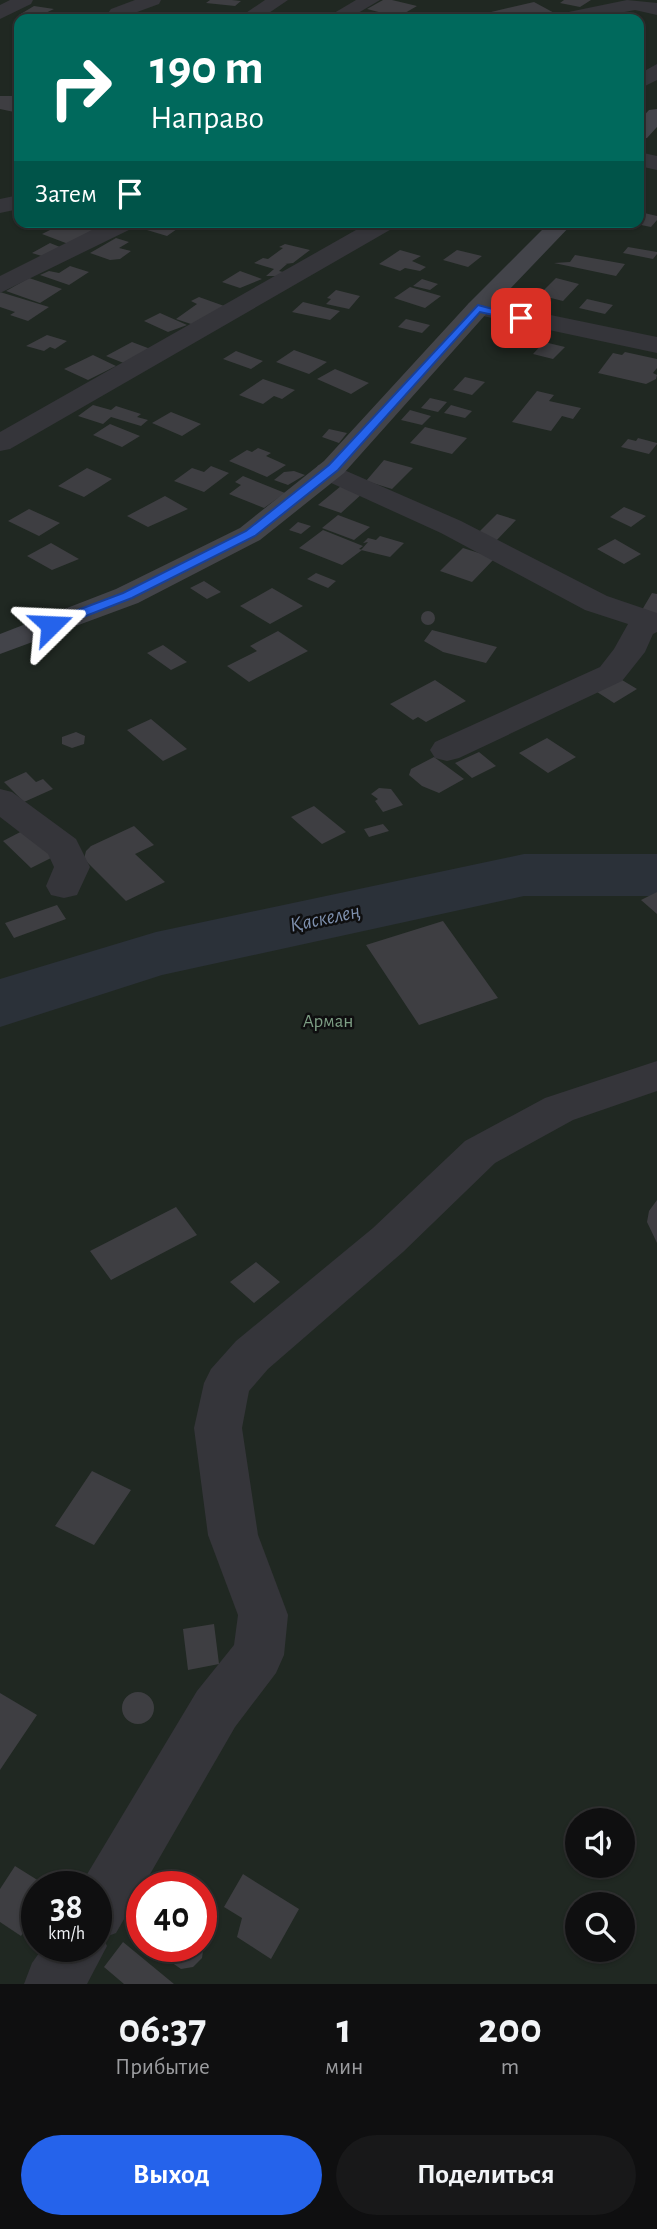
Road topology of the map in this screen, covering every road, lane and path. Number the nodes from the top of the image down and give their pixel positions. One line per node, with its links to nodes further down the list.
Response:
1 (24, 0): 7 (street)
2 (152, 0): 8 (street)
3 (279, 0): 9 (street)
4 (371, 0): 10 (street)
5 (642, 2): 6 (street); 11 (street)
6 (657, 9)
7 (0, 13)
8 (118, 13)
9 (255, 14)
10 (344, 14)
11 (585, 14)
12 (657, 115): 13 (street)
13 (644, 129)
14 (115, 228): 17 (street)
15 (376, 228): 20 (street)
16 (557, 228): 18 (street)
17 (0, 286)
18 (478, 308): 19 (street); 21 (street)
19 (657, 345)
20 (0, 443)
21 (328, 471): 22 (street); 23 (street)
22 (652, 621): 24 (street)
23 (0, 645)
24 (447, 750)
25 (0, 800): 26 (street)
26 (64, 886)
27 (657, 1076): 28 (street)
28 (112, 1886)
29 (67, 1962): 30 (street)
30 (53, 1984)

